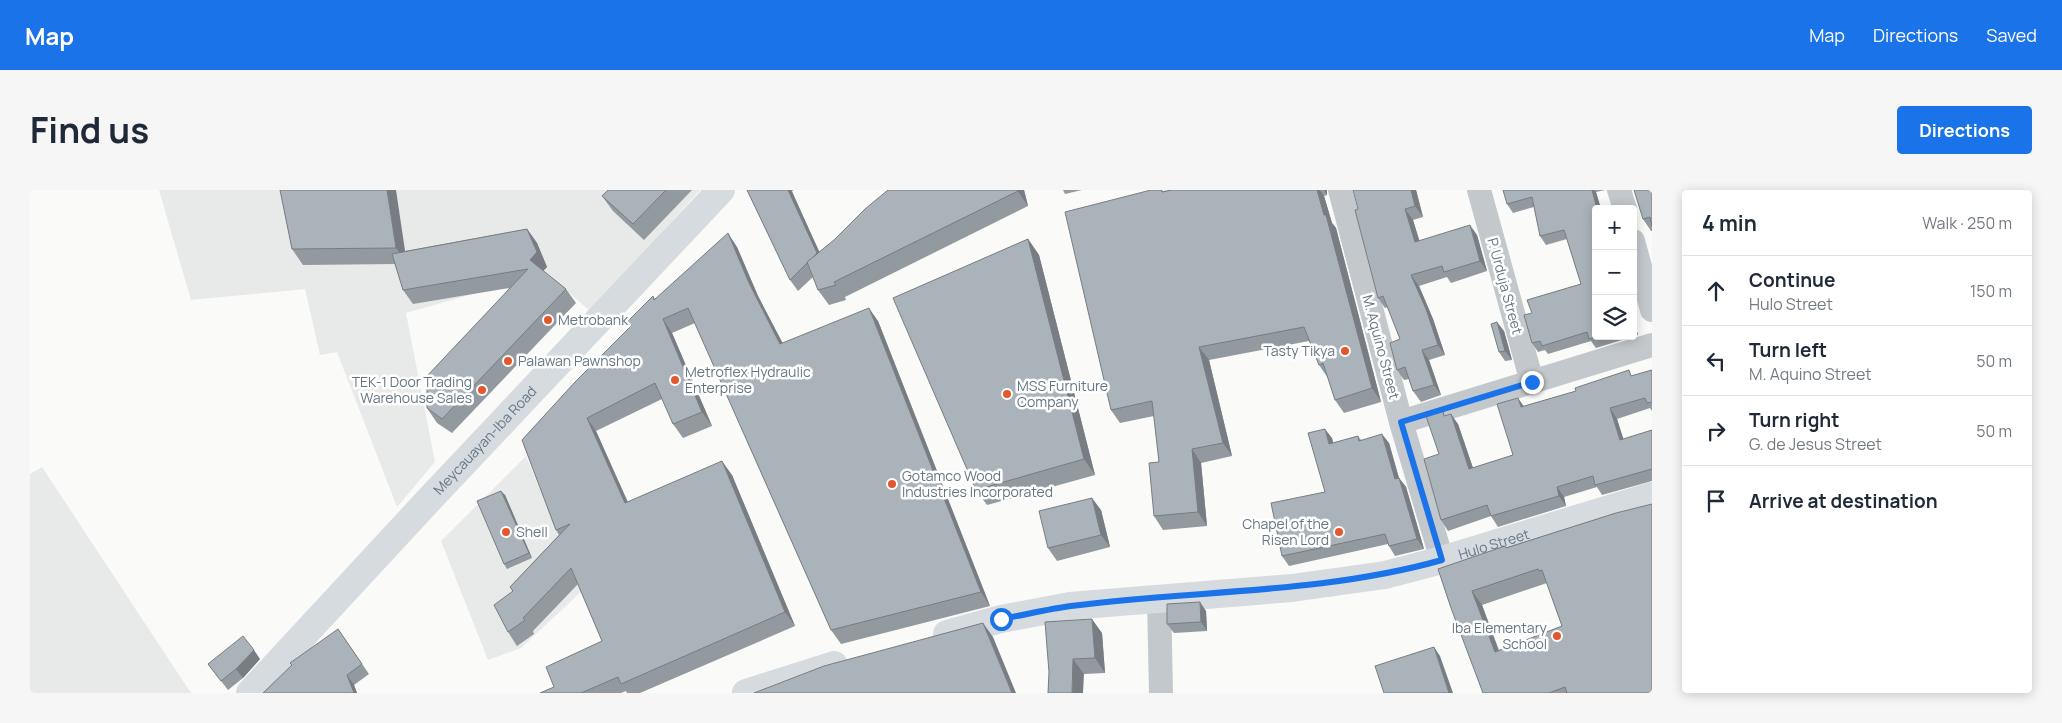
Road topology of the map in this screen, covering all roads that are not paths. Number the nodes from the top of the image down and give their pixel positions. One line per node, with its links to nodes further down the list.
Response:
1 (721, 190): 16 (street, Meycauayan-Iba Road)
2 (1340, 190): 10 (street, M. Aquino Street)
3 (1479, 190): 9 (street, P. Urduja Street)
4 (1619, 190): 5 (street)
5 (1623, 205)
6 (1635, 250): 7 (street)
7 (1652, 310)
8 (1652, 345): 9 (street)
9 (1532, 382): 10 (street)
10 (1401, 422): 12 (street, M. Aquino Street)
11 (1652, 496): 12 (street, Hulo Street)
12 (1442, 560): 13 (street, Hulo Street)
13 (1159, 597): 14 (street, Hulo Street); 18 (street)
14 (925, 640)
15 (858, 658): 17 (street)
16 (250, 693)
17 (746, 693)
18 (1161, 693)

